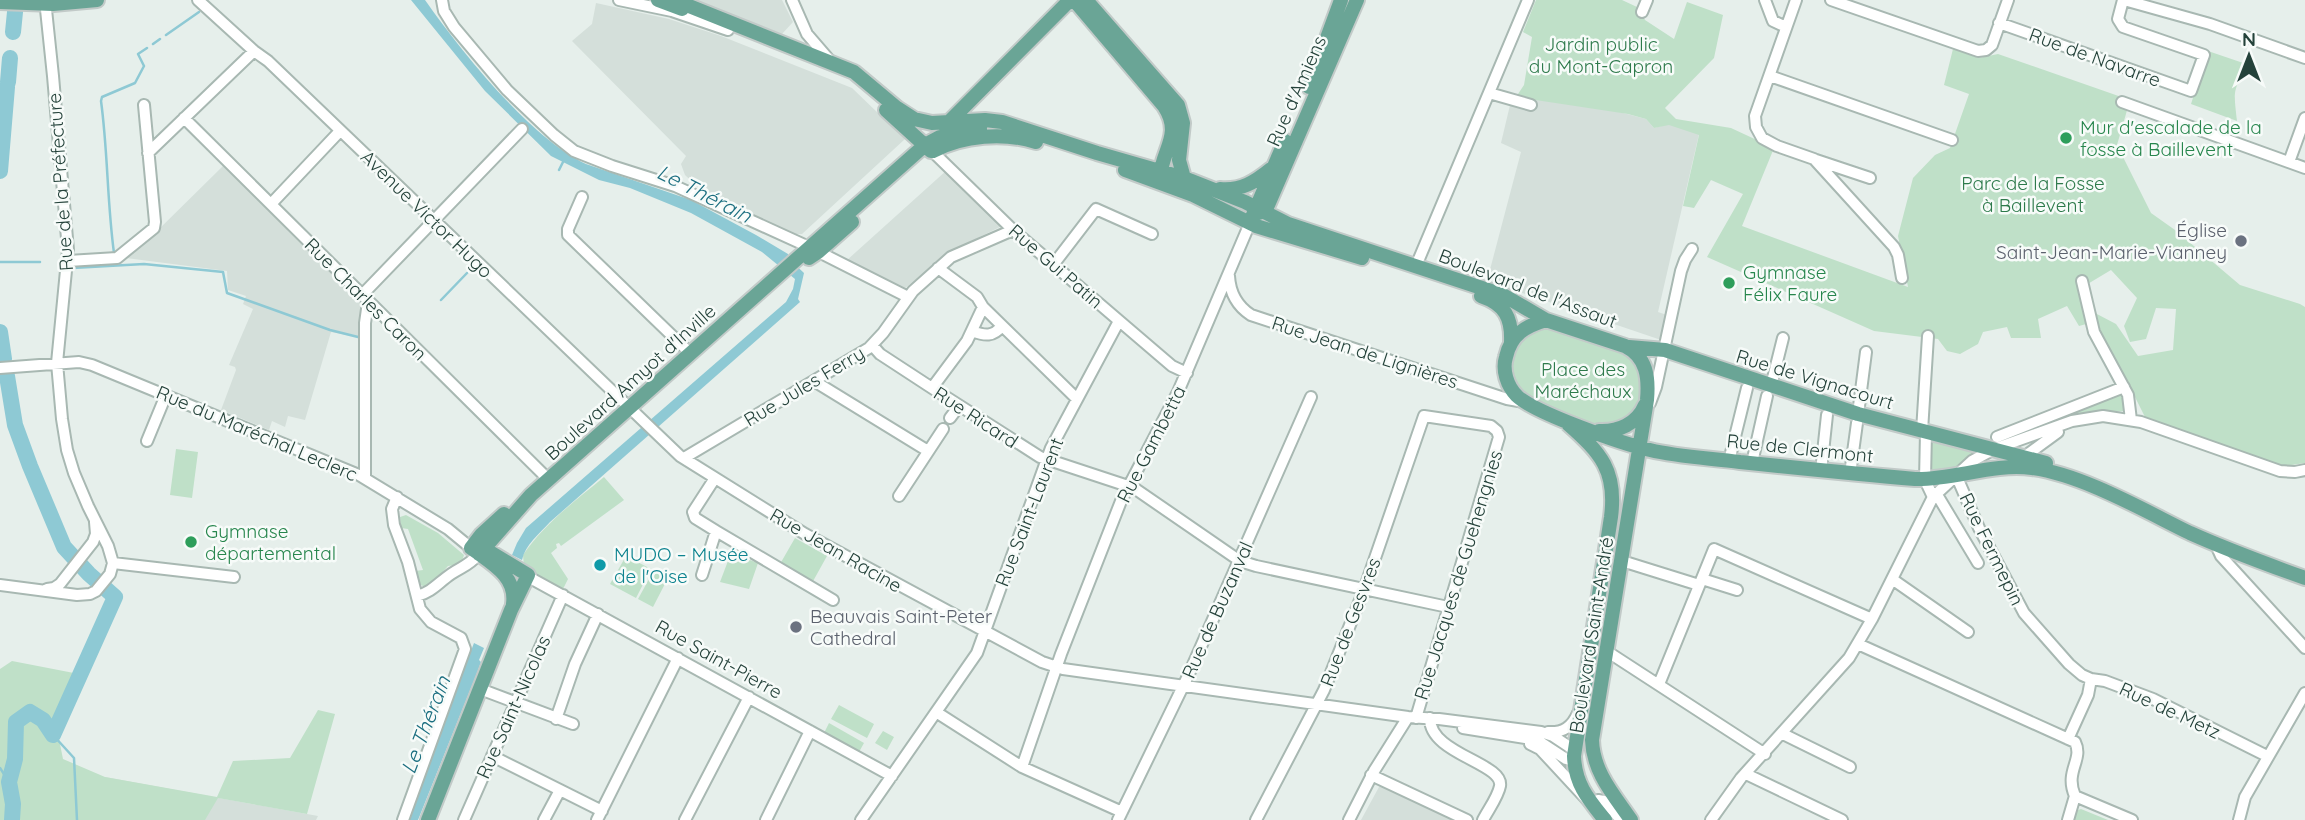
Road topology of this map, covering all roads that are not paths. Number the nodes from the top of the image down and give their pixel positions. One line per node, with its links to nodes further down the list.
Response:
1 (84, 0): 24 (street)
2 (97, 0): 24 (main road)
3 (198, 0): 26 (street, Avenue Victor Hugo)
4 (210, 0): 26 (street, Avenue Victor Hugo)
5 (442, 0): 66 (street)
6 (619, 0): 29 (street)
7 (657, 0): 29 (main road)
8 (674, 0): 32 (main road)
9 (792, 0): 32 (street)
10 (1072, 0): 40 (main road); 53 (main road)
11 (1086, 0): 55 (main road)
12 (1341, 0): 33 (main road, Rue d'Amiens)
13 (1349, 0): 33 (street, Rue d'Amiens)
14 (1357, 0): 58 (main road, Rue d'Amiens)
15 (1528, 0): 35 (street)
16 (1647, 0): 25 (street)
17 (1765, 0): 28 (street)
18 (1796, 0): 28 (street)
19 (1831, 0): 27 (street)
20 (2008, 0): 27 (street)
21 (2123, 0): 27 (street, Rue de Navarre); 31 (street)
22 (0, 2): 23 (main road)
23 (45, 2): 24 (main road); 67 (street, Rue de la Préfecture)
24 (69, 3)
25 (1642, 12)
26 (223, 23): 30 (street, Avenue Victor Hugo)
27 (1999, 23)
28 (1786, 27): 34 (street)
29 (729, 30): 47 (main road)
30 (254, 51): 39 (street); 43 (street, Avenue Victor Hugo)
31 (2305, 58)
32 (832, 63): 40 (main road)
33 (1314, 75): 52 (main road, Rue d'Amiens)
34 (1770, 76): 46 (street); 49 (street)
35 (1489, 93): 38 (street); 69 (street)
36 (2122, 102): 50 (street)
37 (144, 105): 48 (street)
38 (1531, 105)
39 (184, 118): 48 (street); 59 (street, Rue Charles Caron)
40 (948, 122): 44 (main road); 45 (main road)
41 (2304, 124): 50 (street)
42 (522, 129): 61 (street)
43 (340, 131): 59 (street); 61 (street, Avenue Victor Hugo)
44 (940, 137): 45 (main road); 47 (main road)
45 (1047, 137): 53 (main road)
46 (1952, 140)
47 (928, 148): 53 (main road); 62 (street, Rue Gui Patin); 66 (main road, Boulevard Amyot d'Inville)
48 (148, 153): 67 (street)
49 (1814, 159): 54 (street); 72 (street)
50 (2290, 162): 51 (street)
51 (2305, 167)
52 (1272, 168): 56 (main road); 60 (main road, Rue d'Amiens)
53 (1161, 176): 55 (main road)
54 (1870, 178)
55 (1184, 185): 56 (main road); 60 (main road)
56 (1210, 187): 60 (main road)
57 (582, 197): 89 (street)
58 (1271, 197): 60 (main road, Rue d'Amiens); 63 (main road)
59 (271, 204): 74 (street, Rue Charles Caron)
60 (1255, 214): 63 (main road); 71 (street, Rue Gambetta); 84 (main road, Boulevard de l'Assaut)
61 (433, 220): 74 (street); 104 (street, Avenue Victor Hugo)
62 (1013, 230): 68 (street, Rue Gui Patin); 70 (street, Rue Jules Ferry)
63 (1312, 231): 69 (main road, Boulevard de l'Assaut)
64 (1152, 234): 68 (street)
65 (1692, 248): 87 (street)
66 (814, 249): 75 (street); 89 (main road, Boulevard Amyot d'Inville)
67 (68, 261): 90 (street, Rue de la Préfecture)
68 (1053, 265): 79 (street, Rue Gui Patin)
69 (1416, 266): 78 (main road, Boulevard de l'Assaut)
70 (938, 268): 75 (street, Rue Jules Ferry); 77 (street)
71 (1229, 274): 92 (street, Rue Gambetta); 102 (street, Rue Jean de Lignières)
72 (1902, 278)
73 (2082, 281): 94 (street)
74 (362, 295): 76 (street, Rue Charles Caron)
75 (908, 297): 85 (street, Rue Jules Ferry)
76 (371, 304): 131 (street); 133 (street, Rue Charles Caron)
77 (983, 307): 80 (street); 81 (street)
78 (1546, 320): 84 (main road); 86 (main road, Boulevard de l'Assaut)
79 (1119, 321): 92 (street, Rue Gui Patin); 100 (street, Rue Saint-Laurent)
80 (1002, 326): 81 (street); 100 (street)
81 (972, 331): 95 (street)
82 (1928, 336): 115 (street)
83 (1783, 338): 97 (street)
84 (1511, 342): 102 (main road)
85 (872, 345): 93 (street, Rue Jules Ferry); 95 (street, Rue Ricard)
86 (1625, 346): 87 (main road, Rue de Vignacourt); 101 (main road, Boulevard de l'Assaut)
87 (1665, 350): 97 (main road, Rue de Vignacourt); 105 (street)
88 (1866, 352): 110 (street)
89 (691, 354): 104 (main road, Boulevard Amyot d'Inville)
90 (57, 363): 91 (street, Rue du Maréchal Leclerc); 98 (street, Rue du Maréchal Leclerc); 141 (street, Rue de la Préfecture)
91 (0, 368)
92 (1186, 373): 135 (street, Rue Gambetta)
93 (814, 381): 119 (street); 121 (street, Rue Jules Ferry)
94 (2124, 387): 112 (street); 117 (street)
95 (932, 388): 103 (street, Rue Ricard)
96 (1747, 388): 123 (street)
97 (1769, 391): 110 (main road, Rue de Vignacourt); 124 (street)
98 (166, 395): 116 (street); 131 (street, Rue du Maréchal Leclerc)
99 (1311, 397): 149 (street, Rue de Buzanval)
100 (1077, 399): 122 (street, Rue Saint-Laurent)
101 (1647, 400): 105 (main road, Boulevard de l'Assaut); 114 (main road)
102 (1527, 403): 111 (main road)
103 (959, 405): 109 (street); 122 (street, Rue Ricard)
104 (630, 408): 121 (street, Rue Jean Racine); 133 (main road, Boulevard Amyot d'Inville)
105 (1645, 415): 118 (main road, Boulevard de l'Assaut)
106 (1828, 415): 128 (street)
107 (1424, 416): 164 (street, Rue de Gesvres); 170 (street, Rue Jacques de Guehengnies)
108 (2118, 417): 112 (street); 117 (street); 120 (street)
109 (950, 418)
110 (1857, 418): 115 (main road, Rue de Vignacourt); 129 (street)
111 (1562, 419): 114 (main road); 187 (main road, Boulevard Saint-André)
112 (2131, 420): 127 (street)
113 (943, 429): 119 (street)
114 (1594, 430): 118 (main road, Rue de Clermont)
115 (1924, 431): 117 (main road, Rue de Vignacourt); 134 (street)
116 (147, 441)
117 (1996, 443): 120 (main road, Rue de Clermont); 125 (street, Rue de Clermont)
118 (1640, 447): 123 (main road, Rue de Clermont); 150 (main road, Boulevard Saint-André)
119 (928, 452): 138 (street)
120 (2024, 457): 126 (main road); 140 (main road, Rue de Clermont)
121 (684, 458): 132 (street, Rue Jean Racine)
122 (1046, 460): 135 (street, Rue Ricard); 174 (street, Rue Saint-Laurent)
123 (1729, 461): 124 (main road, Rue de Clermont)
124 (1752, 463): 128 (main road, Rue de Clermont)
125 (1980, 464): 126 (main road, Rue de Clermont); 130 (main road, Rue de Clermont)
126 (1996, 468): 140 (main road, Rue de Clermont)
127 (2305, 470)
128 (1821, 471): 129 (main road, Rue de Clermont)
129 (1850, 474): 134 (main road, Rue de Clermont)
130 (1956, 475): 134 (main road, Rue de Clermont); 137 (street); 181 (street, Rue Fermepin)
131 (365, 478): 139 (street, Rue du Maréchal Leclerc)
132 (715, 478): 143 (street); 153 (street, Rue Jean Racine)
133 (549, 480): 136 (main road, Boulevard Amyot d'Inville)
134 (1925, 480): 137 (street)
135 (1129, 486): 149 (street, Rue Ricard); 180 (street, Rue Gambetta)
136 (531, 495): 142 (main road, Boulevard Amyot d'Inville); 145 (main road, Boulevard Amyot d'Inville)
137 (1935, 495): 151 (street); 160 (street)
138 (899, 496)
139 (397, 497): 145 (street, Rue du Maréchal Leclerc); 168 (street)
140 (2126, 502): 144 (main road, Rue de Clermont)
141 (94, 518): 146 (street, Rue de la Préfecture); 148 (street)
142 (501, 528): 145 (main road, Boulevard Amyot d'Inville); 154 (main road)
143 (716, 531): 157 (street); 169 (street)
144 (2216, 545): 159 (main road, Rue de Clermont); 177 (street)
145 (477, 548): 154 (main road, Rue Saint-Pierre); 168 (street)
146 (110, 550): 148 (street); 152 (street)
147 (862, 551): 153 (street)
148 (86, 552): 155 (street)
149 (1240, 561): 164 (street); 183 (street, Rue de Buzanval)
150 (1622, 561): 161 (street); 178 (main road, Boulevard Saint-André)
151 (1978, 562)
152 (113, 563): 158 (street); 166 (street)
153 (855, 563): 174 (street, Rue Jean Racine)
154 (500, 564): 156 (main road, Rue Saint-Pierre); 171 (main road)
155 (72, 569): 163 (street); 166 (street)
156 (528, 575): 167 (street, Rue Saint-Pierre); 171 (main road)
157 (702, 575)
158 (234, 577)
159 (2305, 578)
160 (1892, 579): 173 (street); 175 (street)
161 (1701, 582): 165 (street); 173 (street); 182 (street)
162 (0, 585): 163 (street)
163 (41, 590): 166 (street)
164 (1364, 590): 170 (street); 189 (street, Rue de Gesvres)
165 (1737, 590)
166 (77, 595)
167 (563, 595): 172 (street, Rue Saint-Pierre); 188 (street, Rue Saint-Nicolas)
168 (417, 596): 216 (street)
169 (833, 600)
170 (1448, 607): 191 (street, Rue Jacques de Guehengnies)
171 (511, 610): 184 (main road)
172 (598, 614): 179 (street, Rue Saint-Pierre); 192 (street)
173 (1872, 619): 176 (street)
174 (985, 632): 180 (street, Rue Jean Racine); 190 (street, Rue Saint-Laurent)
175 (1968, 632)
176 (1858, 644): 198 (street); 199 (street)
177 (2305, 648)
178 (1608, 652): 182 (street); 200 (main road, Boulevard Saint-André)
179 (678, 658): 186 (street, Rue Saint-Pierre); 213 (street)
180 (1057, 668): 183 (street, Rue Jean Racine); 205 (street, Rue Gambetta)
181 (2091, 679): 199 (street, Rue de Metz); 203 (street, Rue de Metz)
182 (1659, 684): 201 (street)
183 (1183, 687): 189 (street, Rue Jean Racine); 214 (street, Rue de Buzanval)
184 (480, 689): 188 (street); 217 (main road)
185 (2305, 692): 203 (street)
186 (749, 697): 195 (street, Rue Saint-Pierre); 220 (street)
187 (1582, 700): 196 (street); 204 (main road, Boulevard Saint-André)
188 (515, 703): 192 (street); 202 (street, Rue Saint-Nicolas)
189 (1317, 705): 191 (street, Rue Jean Racine); 223 (street, Rue de Gesvres)
190 (936, 712): 205 (street); 209 (street, Rue Saint-Laurent)
191 (1412, 718): 193 (street, Rue Jean Racine); 208 (street, Rue Jacques de Guehengnies)
192 (556, 719): 194 (street)
193 (1430, 720): 196 (street); 197 (street); 226 (street)
194 (573, 724)
195 (810, 731): 209 (street, Rue Saint-Pierre); 221 (street)
196 (1541, 732): 204 (street)
197 (1493, 734): 204 (street); 212 (street)
198 (1783, 734): 201 (street); 206 (street)
199 (2068, 739): 211 (street)
200 (1593, 747): 204 (main road); 229 (main road, Boulevard Saint-André)
201 (1765, 754): 207 (street)
202 (492, 756): 210 (street); 218 (street, Rue Saint-Nicolas)
203 (2267, 756): 234 (street)
204 (1576, 757): 212 (main road, Boulevard Saint-André); 229 (main road)
205 (1022, 767): 214 (street)
206 (1850, 767)
207 (1745, 774): 230 (street); 231 (street)
208 (1371, 775): 224 (street, Rue Jacques de Guehengnies); 225 (street)
209 (892, 776): 222 (street, Rue Saint-Laurent)
210 (560, 790): 213 (street); 215 (street)
211 (2075, 796): 232 (street); 233 (street)
212 (1591, 804): 227 (main road, Boulevard Saint-André); 228 (street)
213 (599, 816)
214 (1120, 816)
215 (546, 817): 219 (street)
216 (403, 820)
217 (428, 820)
218 (464, 820)
219 (559, 820)
220 (685, 820)
221 (766, 820)
222 (861, 820)
223 (1256, 820)
224 (1349, 820)
225 (1467, 820)
226 (1483, 820)
227 (1605, 820)
228 (1621, 820)
229 (1631, 820)
230 (1711, 820)
231 (1842, 820)
232 (2068, 820)
233 (2132, 820)
234 (2239, 820)

